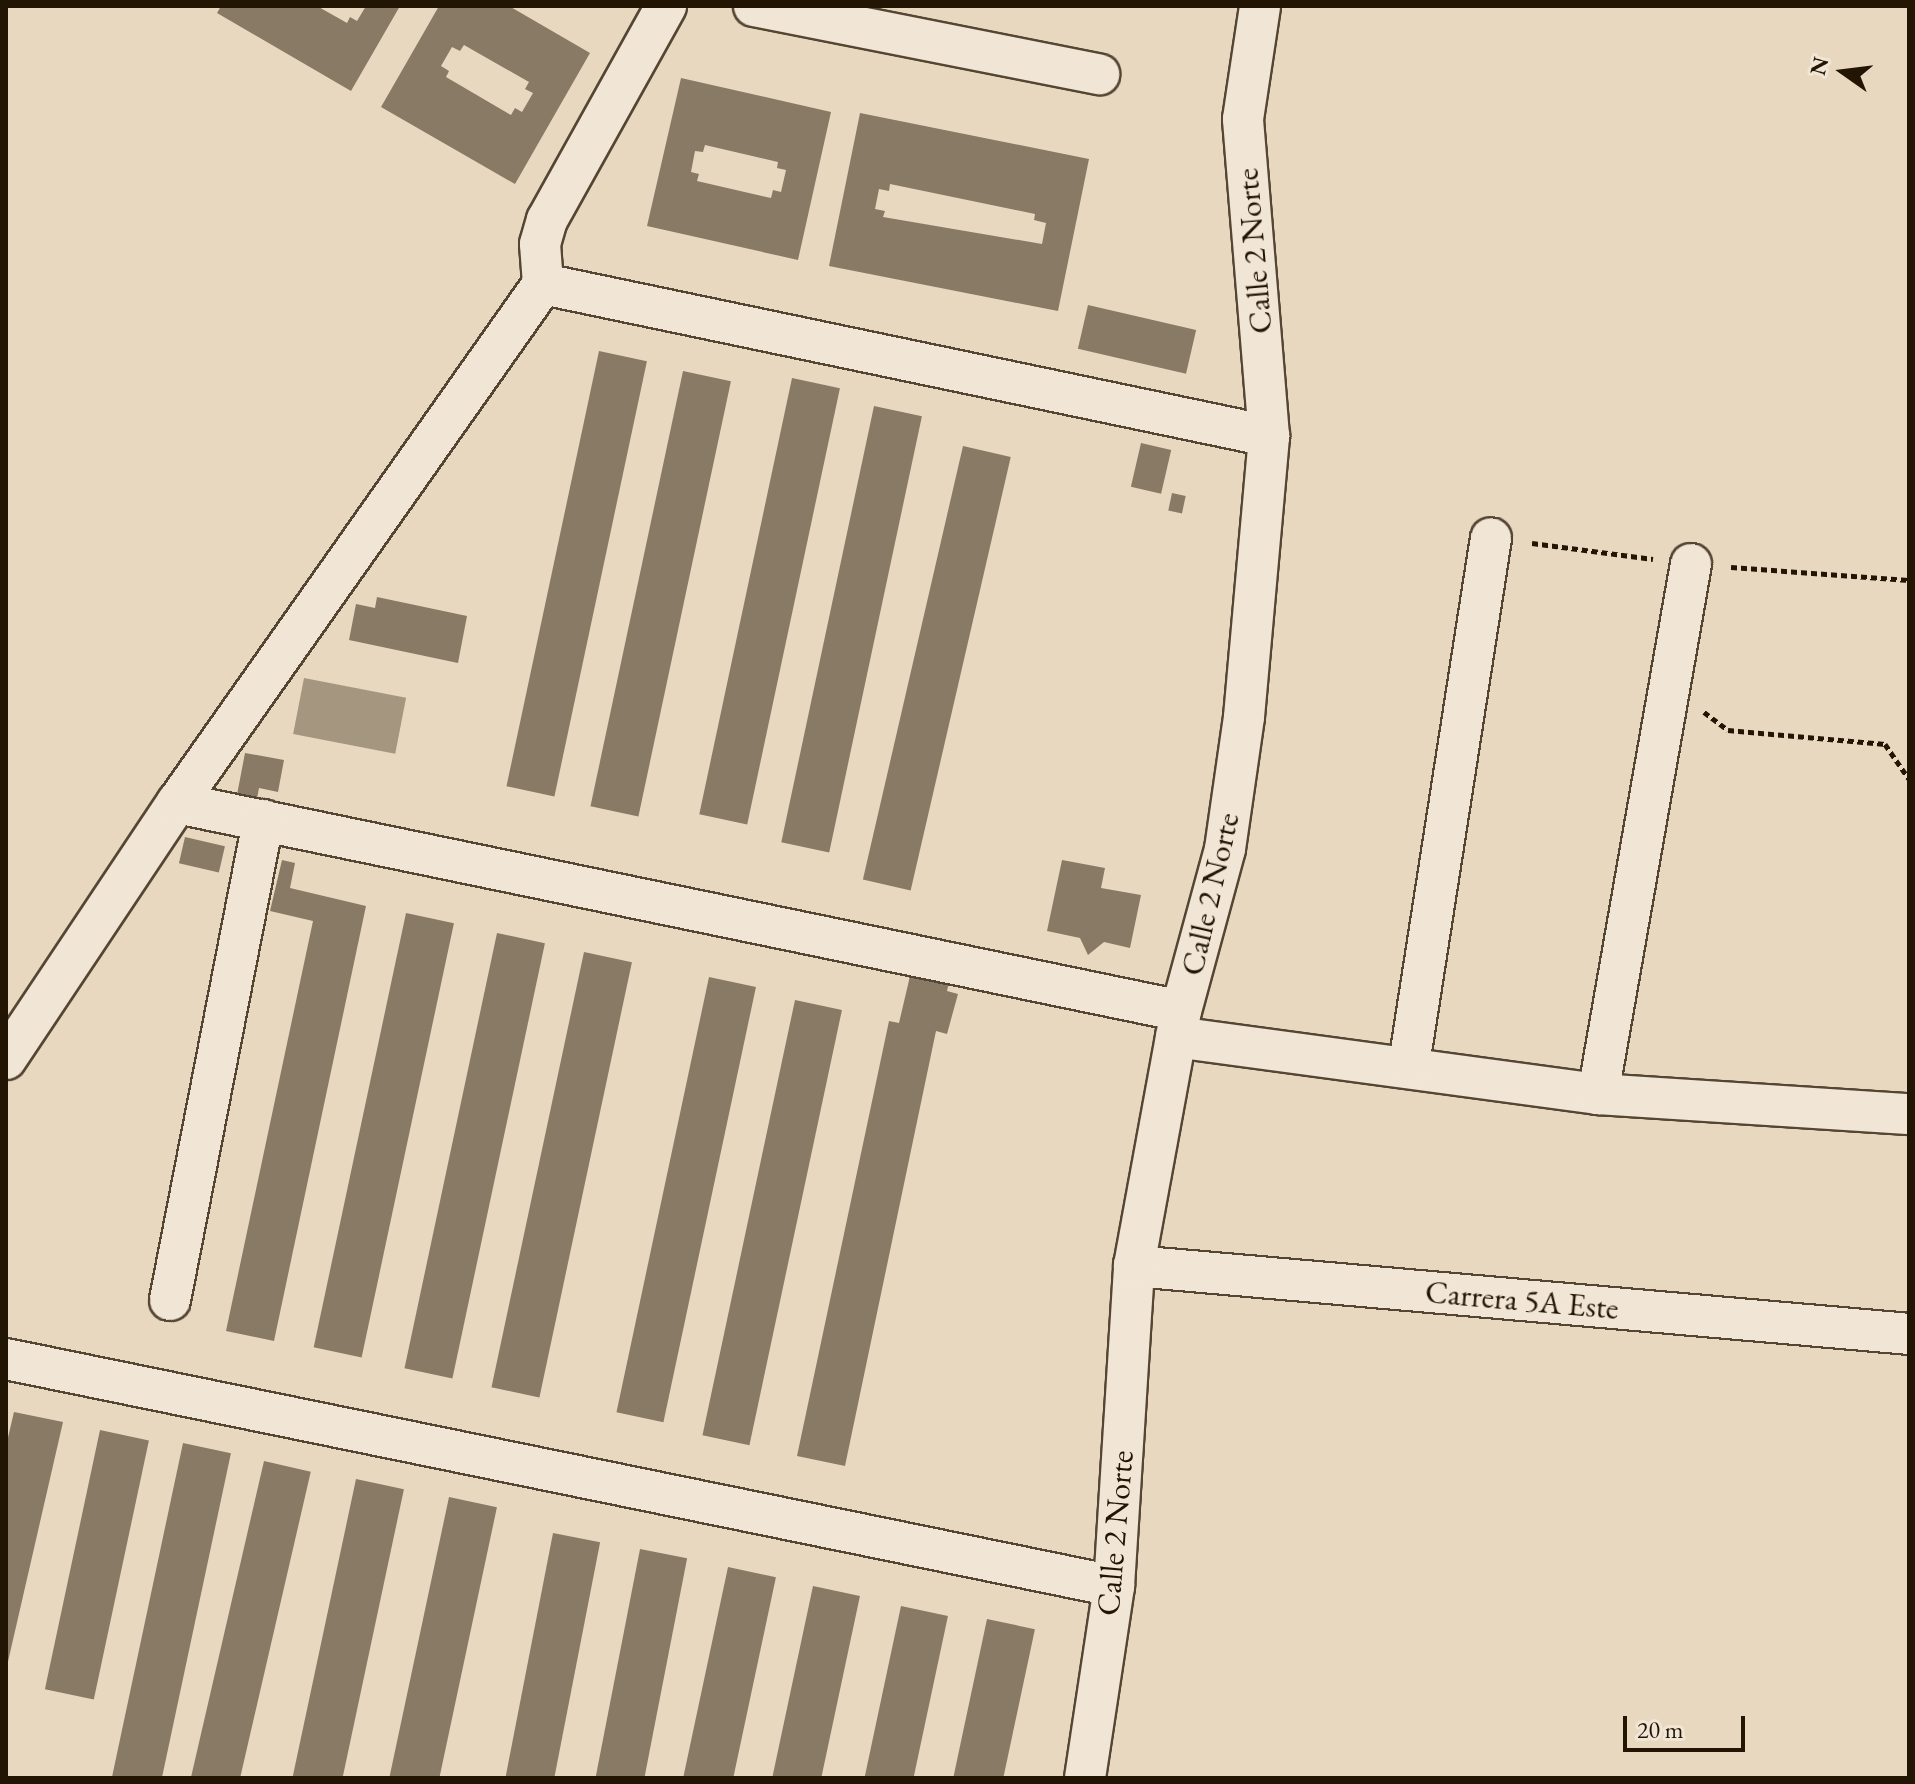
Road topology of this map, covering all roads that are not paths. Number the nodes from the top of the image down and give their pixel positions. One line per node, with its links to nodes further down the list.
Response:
1 (666, 6): 5 (street)
2 (754, 6): 4 (street)
3 (1260, 6): 6 (street, Calle 2 Norte)
4 (1099, 74)
5 (543, 284): 6 (street); 9 (street)
6 (1269, 436): 11 (street, Calle 2 Norte)
7 (1491, 538): 13 (street)
8 (1691, 564): 14 (street)
9 (177, 803): 10 (street); 12 (street)
10 (263, 820): 11 (street); 17 (street)
11 (1179, 1024): 13 (street); 16 (street, Calle 2 Norte)
12 (6, 1059)
13 (1409, 1064): 14 (street)
14 (1598, 1094): 15 (street)
15 (1909, 1114)
16 (1134, 1266): 18 (street, Carrera 5A Este); 20 (street, Calle 2 Norte)
17 (170, 1300)
18 (1909, 1334)
19 (6, 1359): 20 (street)
20 (1114, 1586): 21 (street, Calle 2 Norte)
21 (1085, 1778)

